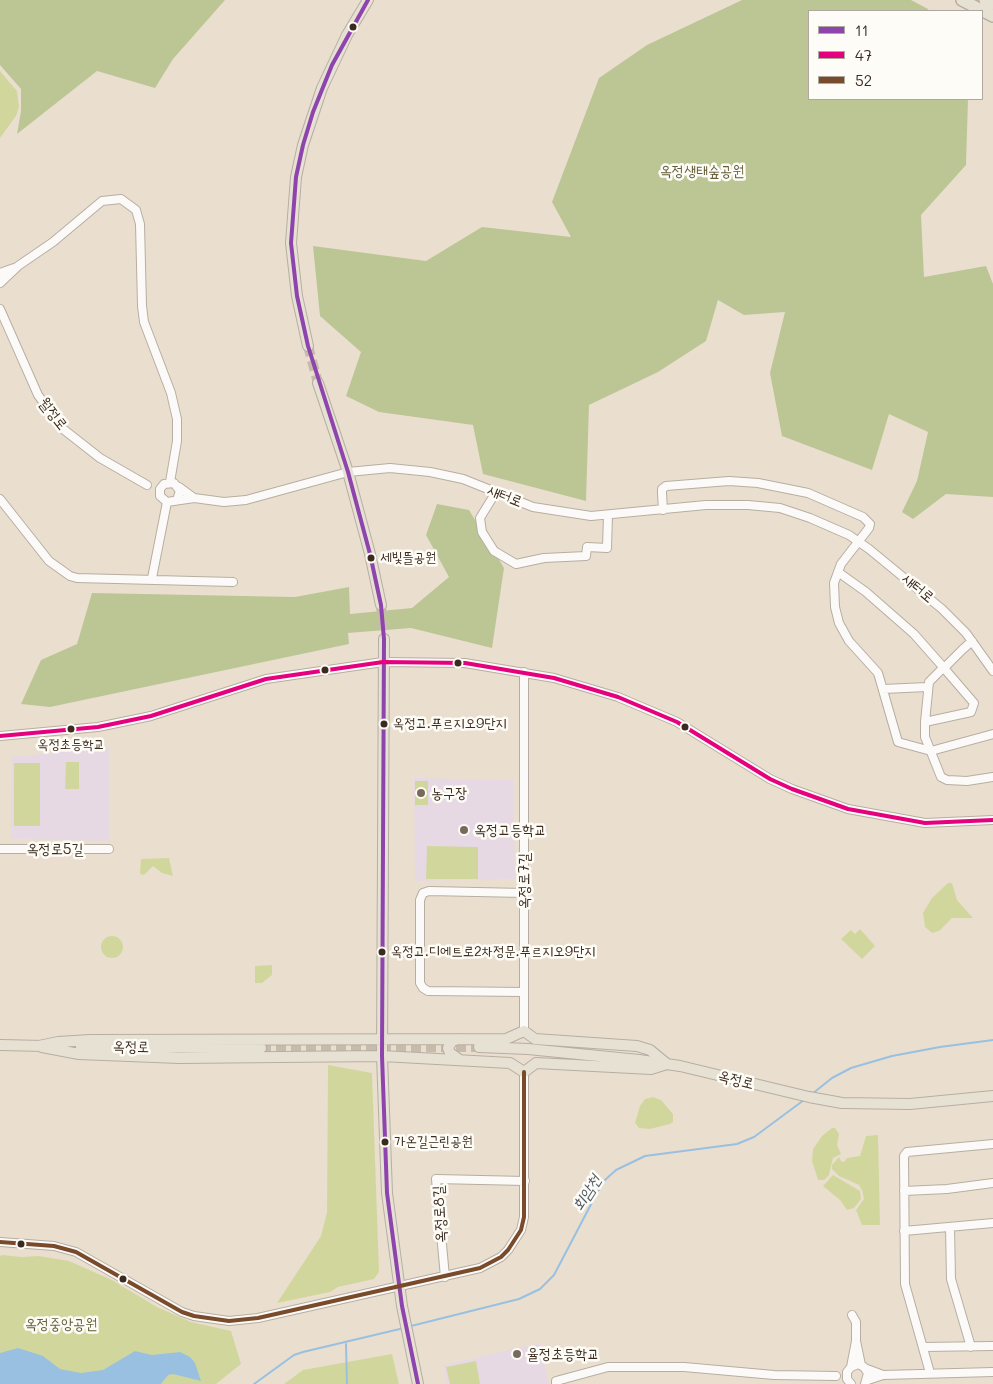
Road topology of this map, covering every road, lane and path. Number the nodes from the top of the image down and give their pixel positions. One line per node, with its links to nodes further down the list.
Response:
1 (368, 0): 10 (main road)
2 (962, 0): 5 (highway)
3 (985, 0): 4 (highway)
4 (993, 4)
5 (981, 10)
6 (18, 266): 7 (street); 8 (street); 13 (street)
7 (0, 273)
8 (0, 283)
9 (0, 309): 14 (street, 월정로)
10 (308, 346)
11 (318, 383): 12 (main road)
12 (348, 472): 17 (street, 새터로); 19 (street); 29 (main road)
13 (170, 482): 15 (street); 16 (street)
14 (146, 484): 15 (street); 18 (street)
15 (161, 486): 18 (street)
16 (179, 487): 19 (street); 21 (street)
17 (496, 492): 24 (street, 새터로); 24 (street)
18 (160, 496): 22 (street)
19 (194, 498): 21 (street)
20 (0, 499): 27 (street)
21 (177, 500): 22 (street)
22 (167, 502): 27 (street)
23 (663, 510): 24 (street, 새터로); 25 (street, 새터로); 25 (street)
24 (608, 515)
25 (859, 541): 26 (street); 31 (street, 새터로)
26 (838, 572): 33 (street); 37 (street)
27 (152, 578): 28 (street)
28 (233, 582)
29 (381, 605)
30 (384, 639): 32 (main road)
31 (972, 641): 33 (street); 34 (street, 새터로)
32 (384, 662): 35 (street); 39 (street); 53 (main road)
33 (944, 668): 36 (street); 38 (street)
34 (993, 670)
35 (524, 672): 43 (street); 46 (street, 옥정로7길)
36 (927, 687): 37 (street); 38 (street)
37 (883, 689): 41 (street)
38 (925, 722): 41 (street)
39 (0, 736)
40 (992, 736): 41 (street)
41 (931, 751): 42 (street)
42 (993, 777)
43 (993, 820)
44 (0, 849): 45 (street, 옥정로5길)
45 (109, 849)
46 (524, 893): 47 (street, 옥정로7길); 47 (street)
47 (524, 992): 48 (street, 옥정로7길)
48 (524, 1031): 51 (main road); 52 (main road)
49 (286, 1039): 53 (main road); 55 (main road); 59 (main road)
50 (460, 1039): 51 (main road); 53 (main road); 60 (main road)
51 (506, 1039): 52 (main road)
52 (535, 1039): 63 (main road)
53 (382, 1040): 58 (main road)
54 (0, 1045): 55 (main road, 옥정로)
55 (39, 1046): 57 (main road, 옥정로); 59 (main road)
56 (478, 1047): 63 (main road, 옥정로)
57 (261, 1048)
58 (382, 1056): 59 (main road); 60 (main road); 75 (main road)
59 (287, 1057)
60 (460, 1060): 61 (main road)
61 (510, 1062): 62 (main road); 64 (main road)
62 (536, 1063): 63 (main road); 64 (main road)
63 (666, 1064): 65 (main road, 옥정로)
64 (524, 1072): 67 (street)
65 (993, 1096)
66 (993, 1144): 69 (street)
67 (525, 1182): 74 (street); 74 (street, 옥정로8길)
68 (993, 1183): 69 (street)
69 (904, 1191): 72 (street)
70 (993, 1222): 71 (street)
71 (950, 1227): 72 (street); 80 (street)
72 (904, 1230): 79 (street)
73 (0, 1242): 75 (street)
74 (445, 1276): 75 (street)
75 (399, 1287): 89 (main road)
76 (852, 1315): 77 (street)
77 (856, 1341): 81 (street); 82 (street)
78 (993, 1346): 80 (street)
79 (923, 1347): 80 (street); 84 (street)
80 (971, 1347)
81 (864, 1367): 82 (street); 85 (street); 88 (street)
82 (849, 1369): 86 (street); 87 (street)
83 (993, 1372): 84 (street)
84 (930, 1373): 85 (street)
85 (882, 1375): 88 (street)
86 (836, 1376): 87 (street); 90 (street)
87 (850, 1383)
88 (865, 1383)
89 (418, 1384)
90 (556, 1384)

